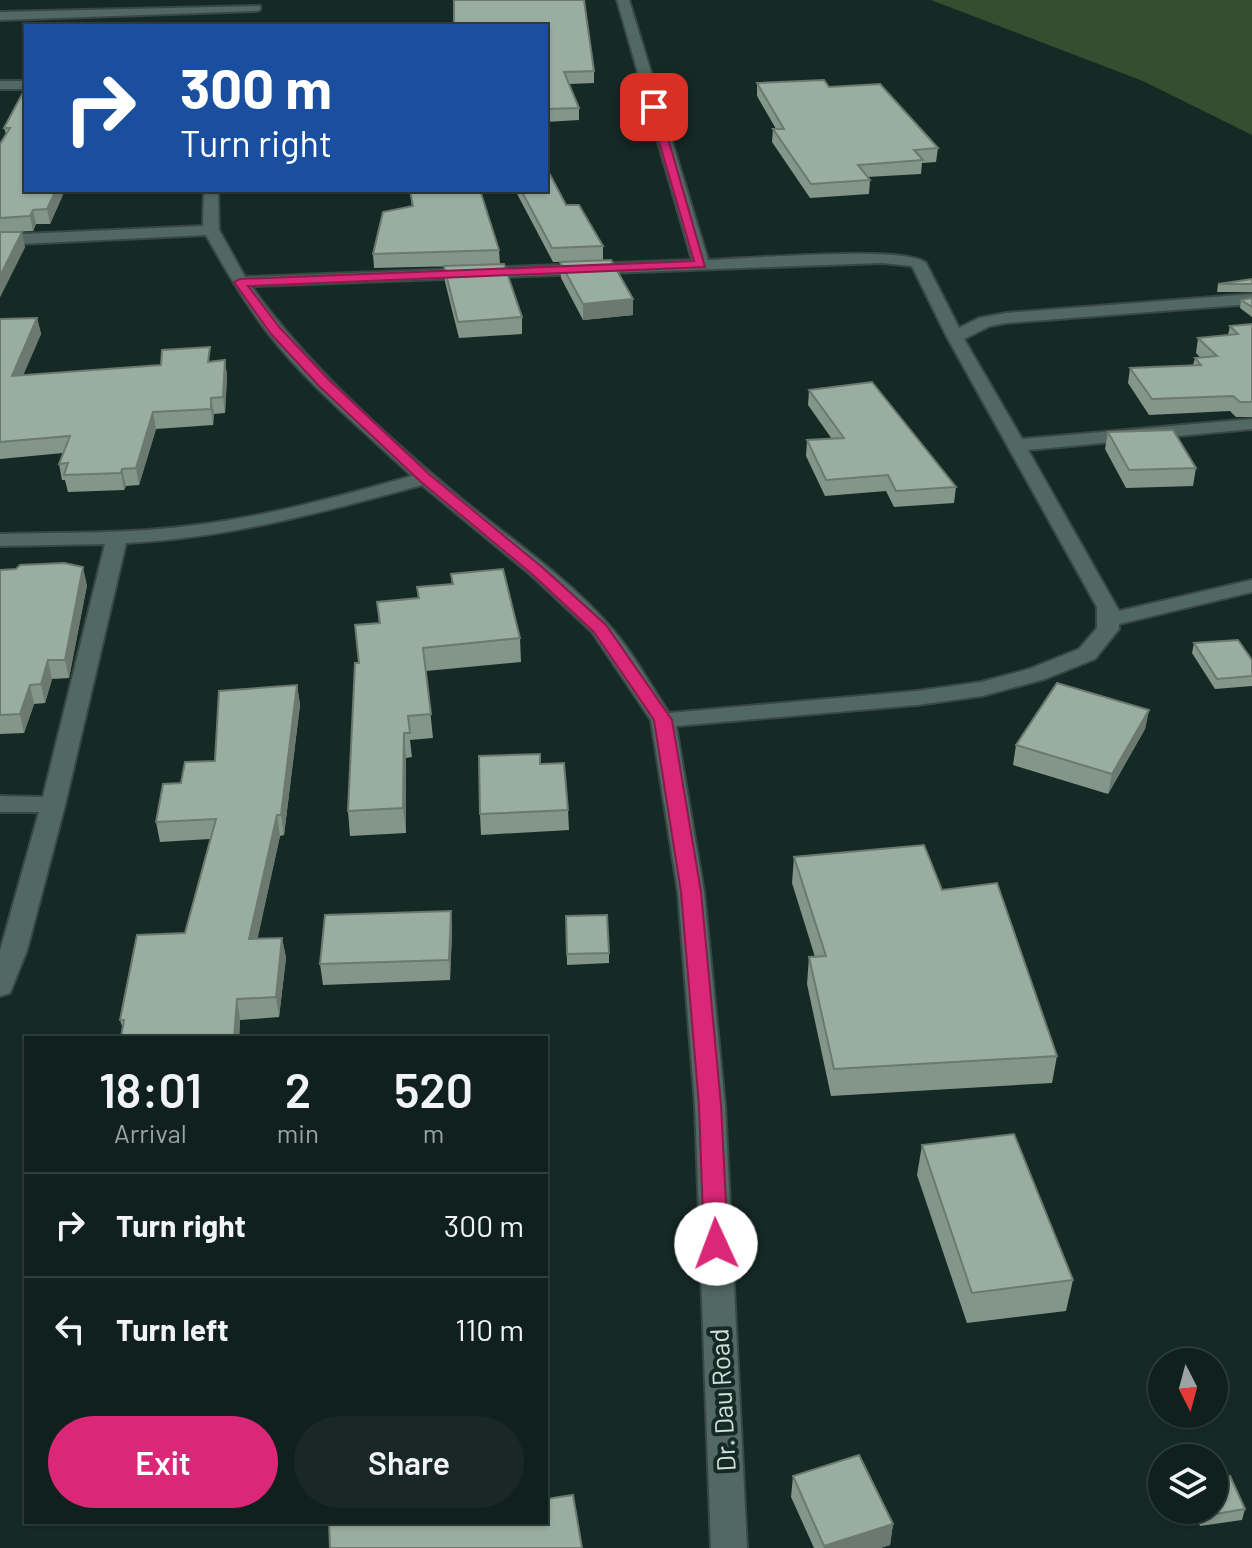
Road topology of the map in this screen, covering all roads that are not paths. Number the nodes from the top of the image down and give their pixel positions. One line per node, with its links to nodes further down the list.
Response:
1 (623, 0): 10 (street)
2 (258, 4): 3 (street); 4 (street)
3 (0, 16)
4 (252, 24)
5 (0, 85): 6 (street)
6 (24, 85)
7 (211, 192): 8 (street, Dr. Dau Road)
8 (211, 230): 9 (street); 11 (street, Dr. Dau Road)
9 (0, 240)
10 (701, 264): 11 (street); 13 (street)
11 (240, 282): 16 (street, Dr. Dau Road)
12 (1252, 299): 13 (street)
13 (955, 337): 15 (street)
14 (1252, 424): 15 (street)
15 (1016, 445): 20 (street)
16 (425, 478): 17 (street); 21 (street, Dr. Dau Road)
17 (117, 537): 18 (street); 23 (street)
18 (0, 540)
19 (1252, 586): 20 (street)
20 (1108, 620): 21 (street)
21 (663, 720): 25 (street, Dr. Dau Road)
22 (0, 804): 23 (street)
23 (53, 805): 24 (street)
24 (0, 986)
25 (729, 1548)

